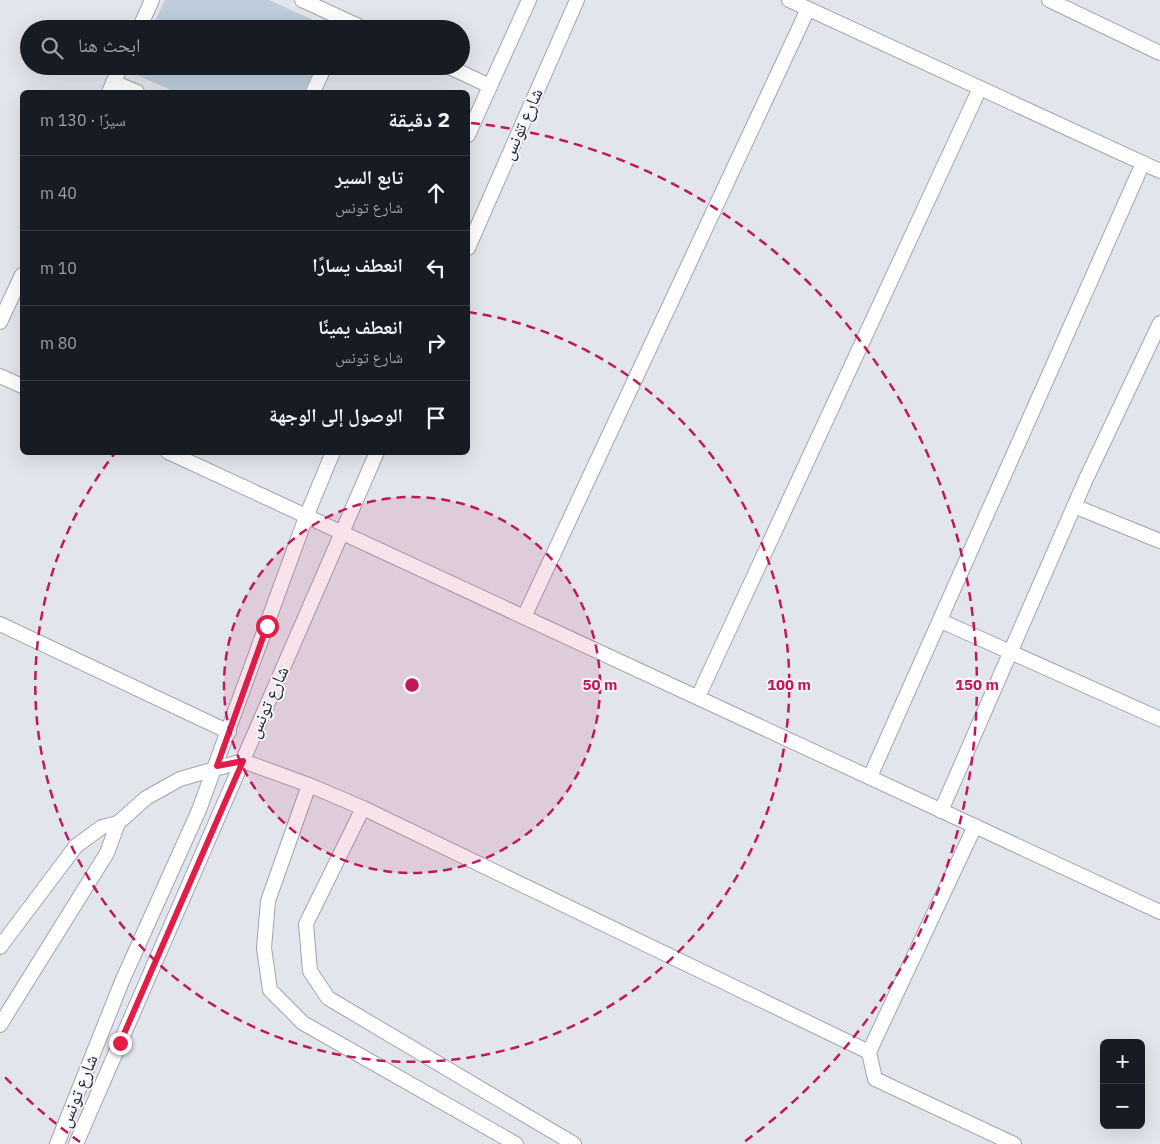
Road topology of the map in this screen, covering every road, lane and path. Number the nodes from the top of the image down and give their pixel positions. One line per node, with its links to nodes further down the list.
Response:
1 (152, 0): 8 (street)
2 (302, 0): 9 (street)
3 (529, 0): 14 (street)
4 (577, 0): 22 (street, شارع تونس)
5 (789, 0): 7 (street)
6 (1049, 0): 10 (street)
7 (808, 9): 16 (street); 35 (street)
8 (143, 20)
9 (337, 20)
10 (1160, 54)
11 (117, 75): 15 (street)
12 (321, 75): 18 (street)
13 (466, 75): 14 (street)
14 (490, 86): 19 (street)
15 (111, 87): 17 (street)
16 (980, 88): 20 (street); 39 (street)
17 (127, 90)
18 (314, 90)
19 (470, 131)
20 (1142, 163): 21 (street); 36 (street)
21 (1160, 171)
22 (470, 243)
23 (20, 279): 24 (street)
24 (0, 322)
25 (1160, 323): 31 (street)
26 (0, 376): 27 (street)
27 (20, 385)
28 (174, 455): 32 (street)
29 (331, 455): 32 (street, شارع تونس)
30 (376, 455): 33 (street, شارع تونس)
31 (1074, 506): 34 (street); 38 (street)
32 (306, 517): 33 (street); 41 (street, شارع تونس)
33 (341, 535): 35 (street); 42 (street, شارع تونس)
34 (1160, 541)
35 (524, 617): 39 (street)
36 (940, 621): 38 (street); 44 (street)
37 (0, 624): 41 (street)
38 (1010, 653): 40 (street); 47 (street)
39 (698, 697): 44 (street)
40 (1160, 719)
41 (229, 732): 43 (street, شارع تونس)
42 (243, 761): 43 (street); 45 (street); 55 (street, شارع تونس)
43 (217, 766): 48 (street); 54 (street, شارع تونس)
44 (870, 777): 47 (street)
45 (309, 785): 46 (street); 56 (street)
46 (363, 808): 53 (street); 57 (street)
47 (941, 810): 49 (street)
48 (118, 823): 51 (street); 52 (street)
49 (975, 826): 50 (street); 53 (street)
50 (1160, 912)
51 (0, 947)
52 (0, 1025)
53 (869, 1052): 58 (street)
54 (57, 1144)
55 (76, 1144)
56 (516, 1144)
57 (574, 1144)
58 (1014, 1144)

